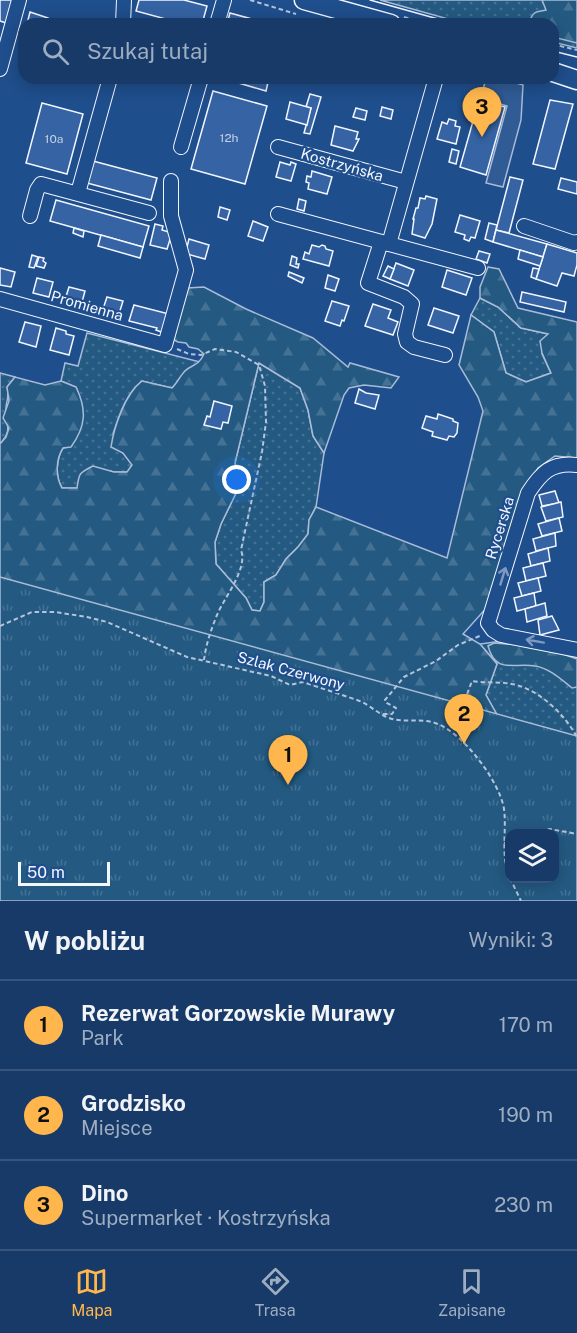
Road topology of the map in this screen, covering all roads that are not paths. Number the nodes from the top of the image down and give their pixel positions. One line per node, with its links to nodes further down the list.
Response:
1 (19, 0): 9 (street)
2 (124, 0): 5 (street)
3 (224, 0): 6 (street)
4 (305, 8): 7 (main road)
5 (123, 18)
6 (219, 18)
7 (359, 18)
8 (559, 68): 10 (main road)
9 (0, 69)
10 (577, 72)
11 (559, 74): 12 (main road)
12 (577, 80)
13 (108, 84): 20 (street)
14 (199, 84): 16 (street)
15 (434, 84): 19 (street)
16 (181, 147)
17 (278, 147): 19 (street, Kostrzyńska)
18 (171, 181): 28 (street, Promienna)
19 (406, 182): 26 (street)
20 (78, 193): 21 (street); 23 (street)
21 (149, 213)
22 (278, 214): 26 (street)
23 (30, 216)
24 (524, 226): 25 (street)
25 (577, 242)
26 (385, 243): 27 (street); 29 (street)
27 (478, 268)
28 (0, 298)
29 (445, 355)
30 (577, 465): 31 (street, Rycerska, one-way to 30)
31 (577, 650)

